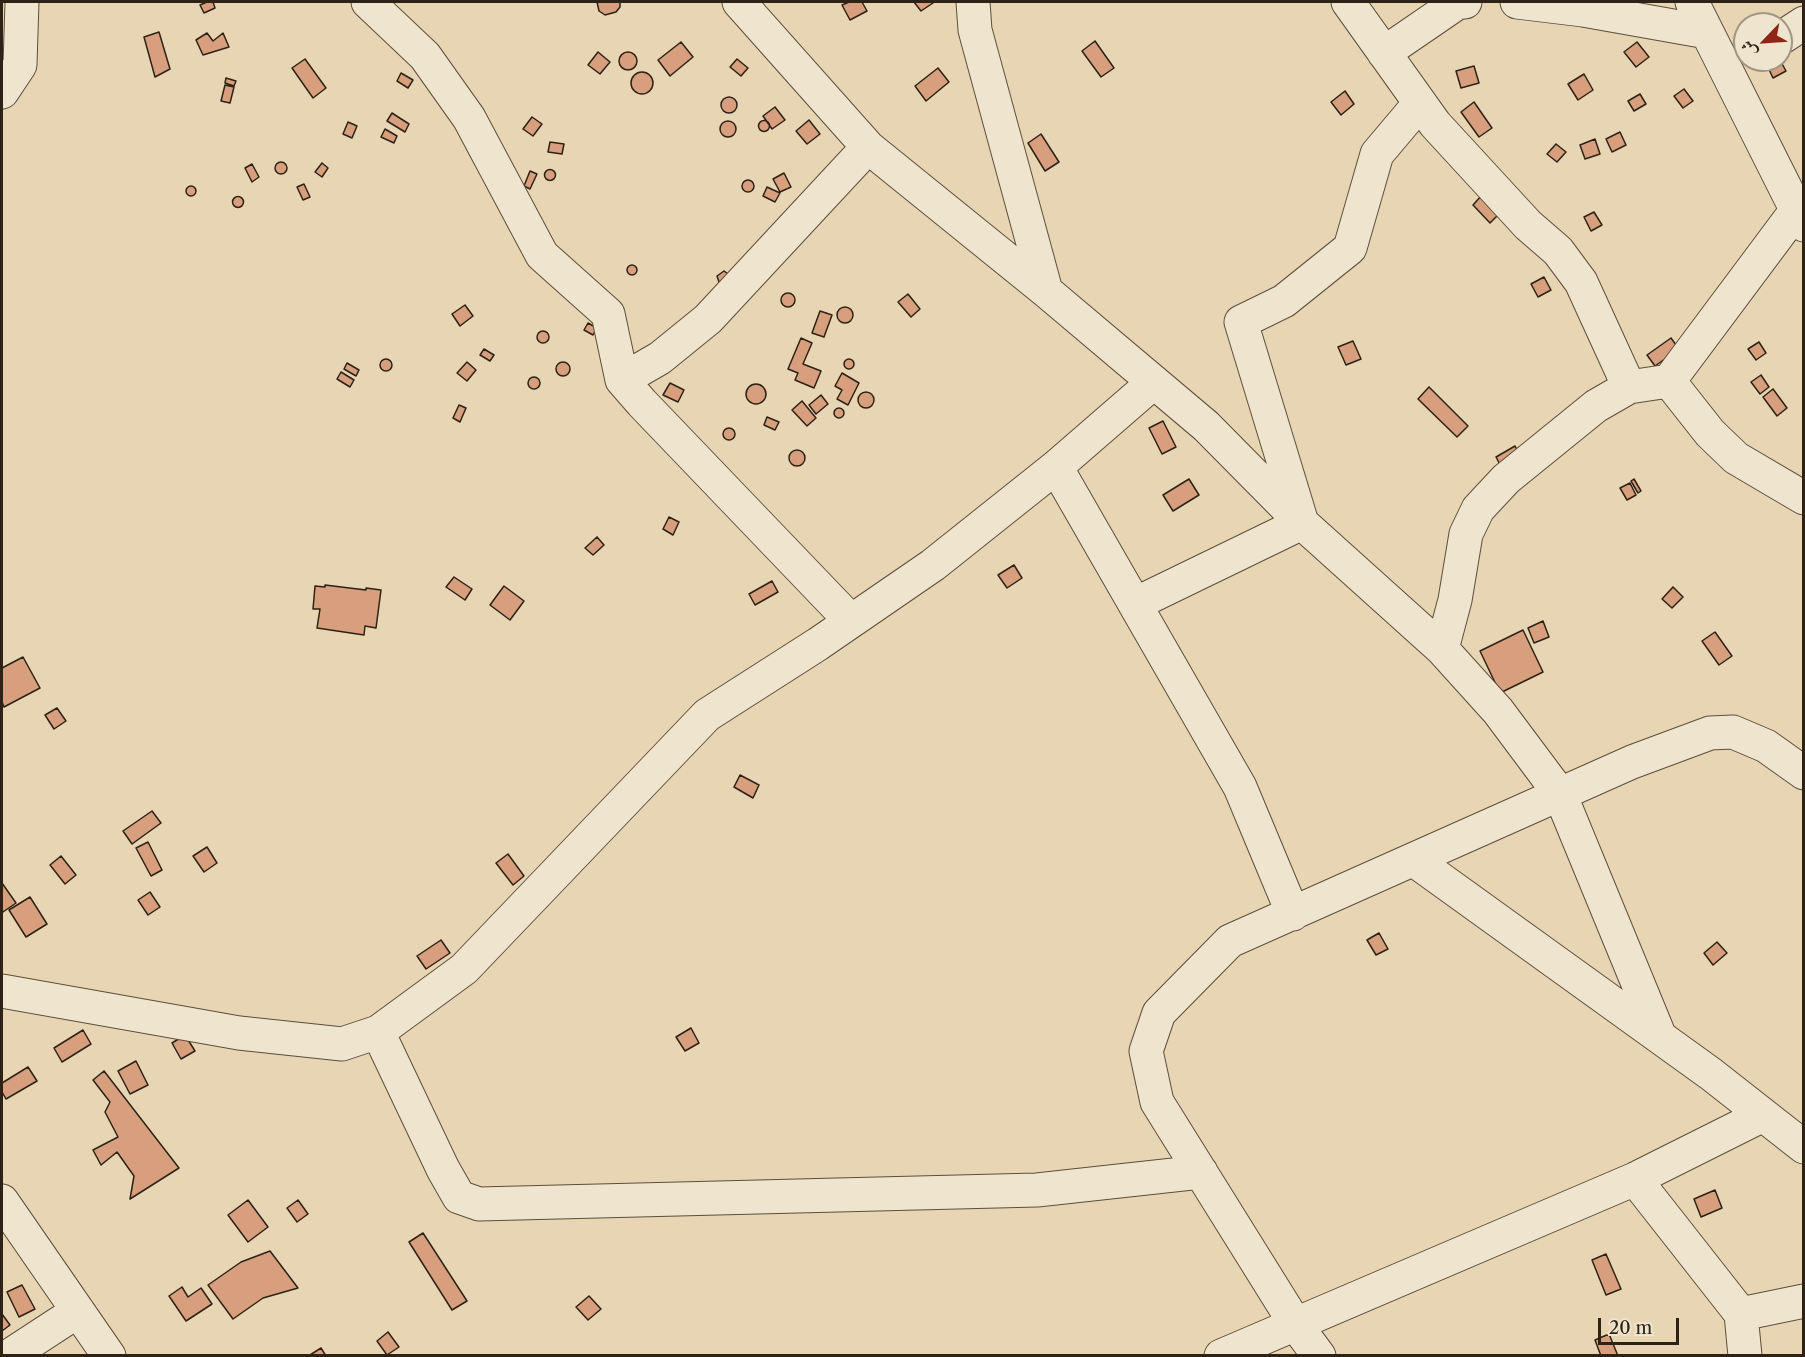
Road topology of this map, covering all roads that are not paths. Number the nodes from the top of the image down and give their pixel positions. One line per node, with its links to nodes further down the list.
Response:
1 (22, 2): 13 (street)
2 (368, 2): 18 (street)
3 (739, 2): 15 (street)
4 (973, 2): 17 (street)
5 (1348, 2): 10 (street)
6 (1464, 2): 10 (street)
7 (1517, 2): 9 (street)
8 (1692, 2): 9 (street)
9 (1707, 32): 11 (street)
10 (1384, 53): 14 (street)
11 (1733, 62)
12 (1739, 72): 16 (street)
13 (2, 93)
14 (1420, 103): 21 (street); 24 (street)
15 (868, 147): 17 (street); 18 (street)
16 (1801, 214): 19 (street)
17 (1046, 291): 20 (street)
18 (622, 380): 26 (street)
19 (1669, 381): 21 (street); 23 (street)
20 (1154, 382): 22 (street); 24 (street)
21 (1629, 387): 27 (street)
22 (1056, 467): 25 (street); 26 (street)
23 (1803, 498)
24 (1302, 522): 25 (street); 27 (street)
25 (1135, 604): 31 (street)
26 (851, 621): 33 (street)
27 (1442, 649): 29 (street)
28 (1803, 773): 29 (street)
29 (1560, 794): 30 (street); 34 (street)
30 (1414, 860): 31 (street); 34 (street)
31 (1293, 914): 37 (street)
32 (2, 991): 33 (street)
33 (378, 1032): 37 (street)
34 (1660, 1037): 35 (street)
35 (1763, 1115): 36 (street); 38 (street)
36 (1803, 1146)
37 (1200, 1172): 43 (street)
38 (1635, 1179): 42 (street); 43 (street)
39 (2, 1201): 41 (street)
40 (1803, 1301): 42 (street)
41 (78, 1311): 44 (street); 45 (street)
42 (1741, 1314): 48 (street)
43 (1296, 1325): 46 (street); 47 (street)
44 (9, 1356)
45 (109, 1356)
46 (1221, 1356)
47 (1319, 1356)
48 (1745, 1356)

